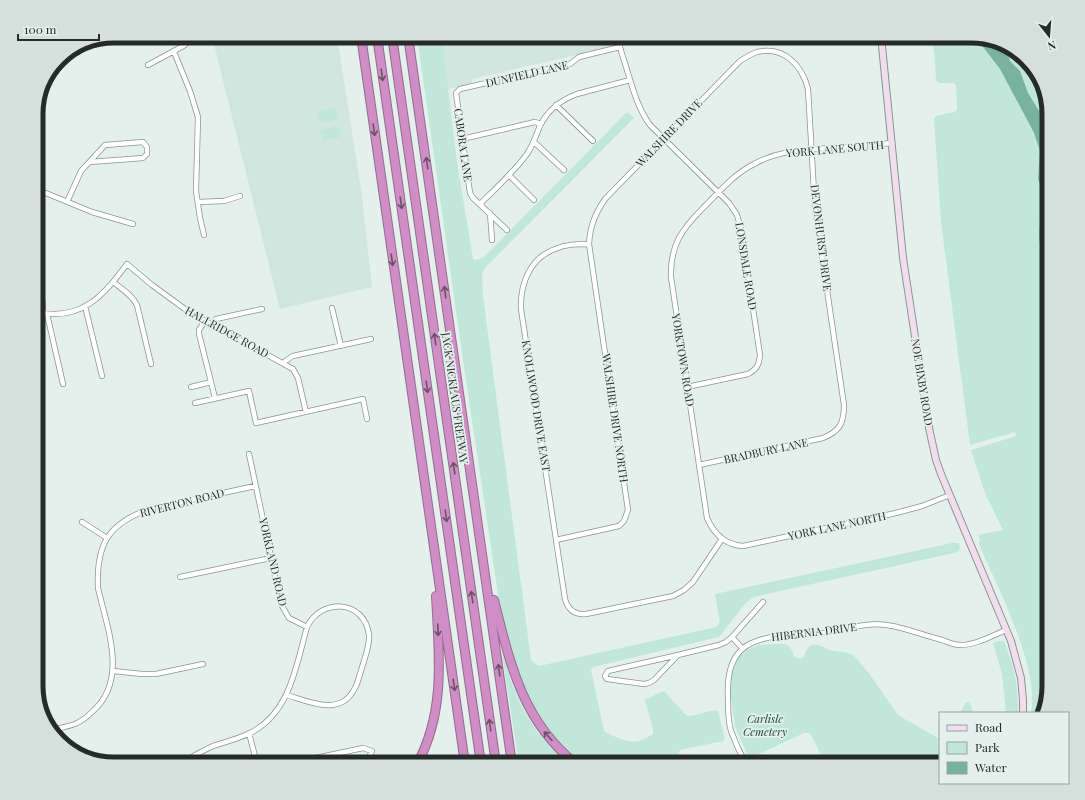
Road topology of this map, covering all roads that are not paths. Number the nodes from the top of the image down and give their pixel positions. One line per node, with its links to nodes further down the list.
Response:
1 (186, 43): 9 (street)
2 (362, 43): 71 (highway, one-way to 71)
3 (378, 43): 90 (highway, one-way to 90)
4 (393, 43): 91 (highway, JACK NICKLAUS FREEWAY, one-way to 4)
5 (409, 43): 69 (highway, one-way to 5)
6 (619, 43): 8 (street, LONSDALE ROAD)
7 (882, 43): 20 (street, NOE BIXBY ROAD)
8 (620, 47): 12 (street, LONSDALE ROAD); 13 (street, DUNFIELD LANE)
9 (174, 52): 11 (street); 30 (street)
10 (776, 52): 16 (street, WALSHIRE DRIVE); 21 (street, DEVONHURST DRIVE)
11 (148, 65)
12 (630, 80): 14 (street); 16 (street, LONSDALE ROAD)
13 (456, 93): 17 (street, CABORA LANE)
14 (556, 105): 15 (street); 18 (street)
15 (541, 124): 17 (street); 19 (street)
16 (664, 138): 26 (street, LONSDALE ROAD); 37 (street, WALSHIRE DRIVE)
17 (462, 139): 31 (street, CABORA LANE)
18 (593, 141)
19 (534, 142): 23 (street); 24 (street)
20 (892, 143): 21 (street, YORK LANE SOUTH); 63 (street, NOE BIXBY ROAD)
21 (812, 149): 26 (street, YORK LANE SOUTH); 59 (street, DEVONHURST DRIVE)
22 (90, 162): 22 (street); 29 (street)
23 (564, 170)
24 (509, 175): 28 (street); 31 (street)
25 (43, 192): 29 (street)
26 (719, 192): 54 (street, YORKTOWN ROAD); 54 (street, LONSDALE ROAD)
27 (240, 196): 30 (street)
28 (534, 200)
29 (67, 202): 33 (street)
30 (198, 202): 35 (street)
31 (480, 204): 32 (street, CABORA LANE)
32 (490, 213): 34 (street, CABORA LANE); 36 (street)
33 (133, 224)
34 (507, 230)
35 (204, 235)
36 (492, 240)
37 (589, 244): 67 (street, KNOLLWOOD DRIVE EAST); 67 (street, WALSHIRE DRIVE NORTH)
38 (113, 282): 39 (street); 44 (street, HALLRIDGE ROAD); 49 (street)
39 (86, 306): 43 (street); 50 (street)
40 (43, 307): 43 (street)
41 (332, 308): 47 (street)
42 (262, 309): 45 (street)
43 (45, 314): 52 (street)
44 (205, 321): 45 (street, HALLRIDGE ROAD); 51 (street)
45 (212, 324): 48 (street, HALLRIDGE ROAD)
46 (372, 340): 47 (street)
47 (341, 346): 48 (street)
48 (284, 363): 57 (street, HALLRIDGE ROAD)
49 (151, 364)
50 (102, 376)
51 (211, 382): 53 (street); 55 (street)
52 (63, 384)
53 (191, 387)
54 (688, 387): 61 (street, YORKTOWN ROAD)
55 (215, 398): 56 (street); 57 (street)
56 (196, 403)
57 (306, 412): 58 (street)
58 (367, 419)
59 (833, 434): 61 (street, BRADBURY LANE)
60 (249, 454): 62 (street, YORKLAND ROAD)
61 (699, 465): 66 (street, YORKTOWN ROAD)
62 (255, 486): 65 (street, RIVERTON ROAD); 68 (street, YORKLAND ROAD)
63 (950, 495): 66 (street, YORK LANE NORTH); 74 (street, NOE BIXBY ROAD)
64 (82, 522): 65 (street)
65 (107, 538): 79 (street, RIVERTON ROAD)
66 (722, 539): 67 (street, KNOLLWOOD DRIVE EAST)
67 (556, 540)
68 (271, 558): 70 (street); 73 (street, YORKLAND ROAD)
69 (484, 566): 92 (highway, one-way to 69); 93 (highway, one-way to 69)
70 (180, 577)
71 (438, 577): 88 (highway, one-way to 88); 89 (highway, one-way to 89)
72 (763, 602): 75 (street)
73 (307, 627): 80 (street); 80 (street)
74 (1006, 630): 76 (street, HIBERNIA DRIVE); 81 (street, NOE BIXBY ROAD)
75 (732, 637): 76 (street); 77 (street)
76 (742, 648): 94 (street)
77 (678, 655): 77 (street)
78 (203, 664): 79 (street)
79 (113, 671): 82 (street, RIVERTON ROAD)
80 (287, 695): 83 (street)
81 (1023, 712)
82 (58, 728)
83 (249, 733): 84 (street); 85 (street)
84 (194, 757)
85 (255, 757)
86 (321, 757): 87 (street)
87 (369, 757)
88 (420, 757)
89 (464, 757)
90 (480, 757)
91 (495, 757)
92 (511, 757)
93 (567, 757)
94 (742, 757)

